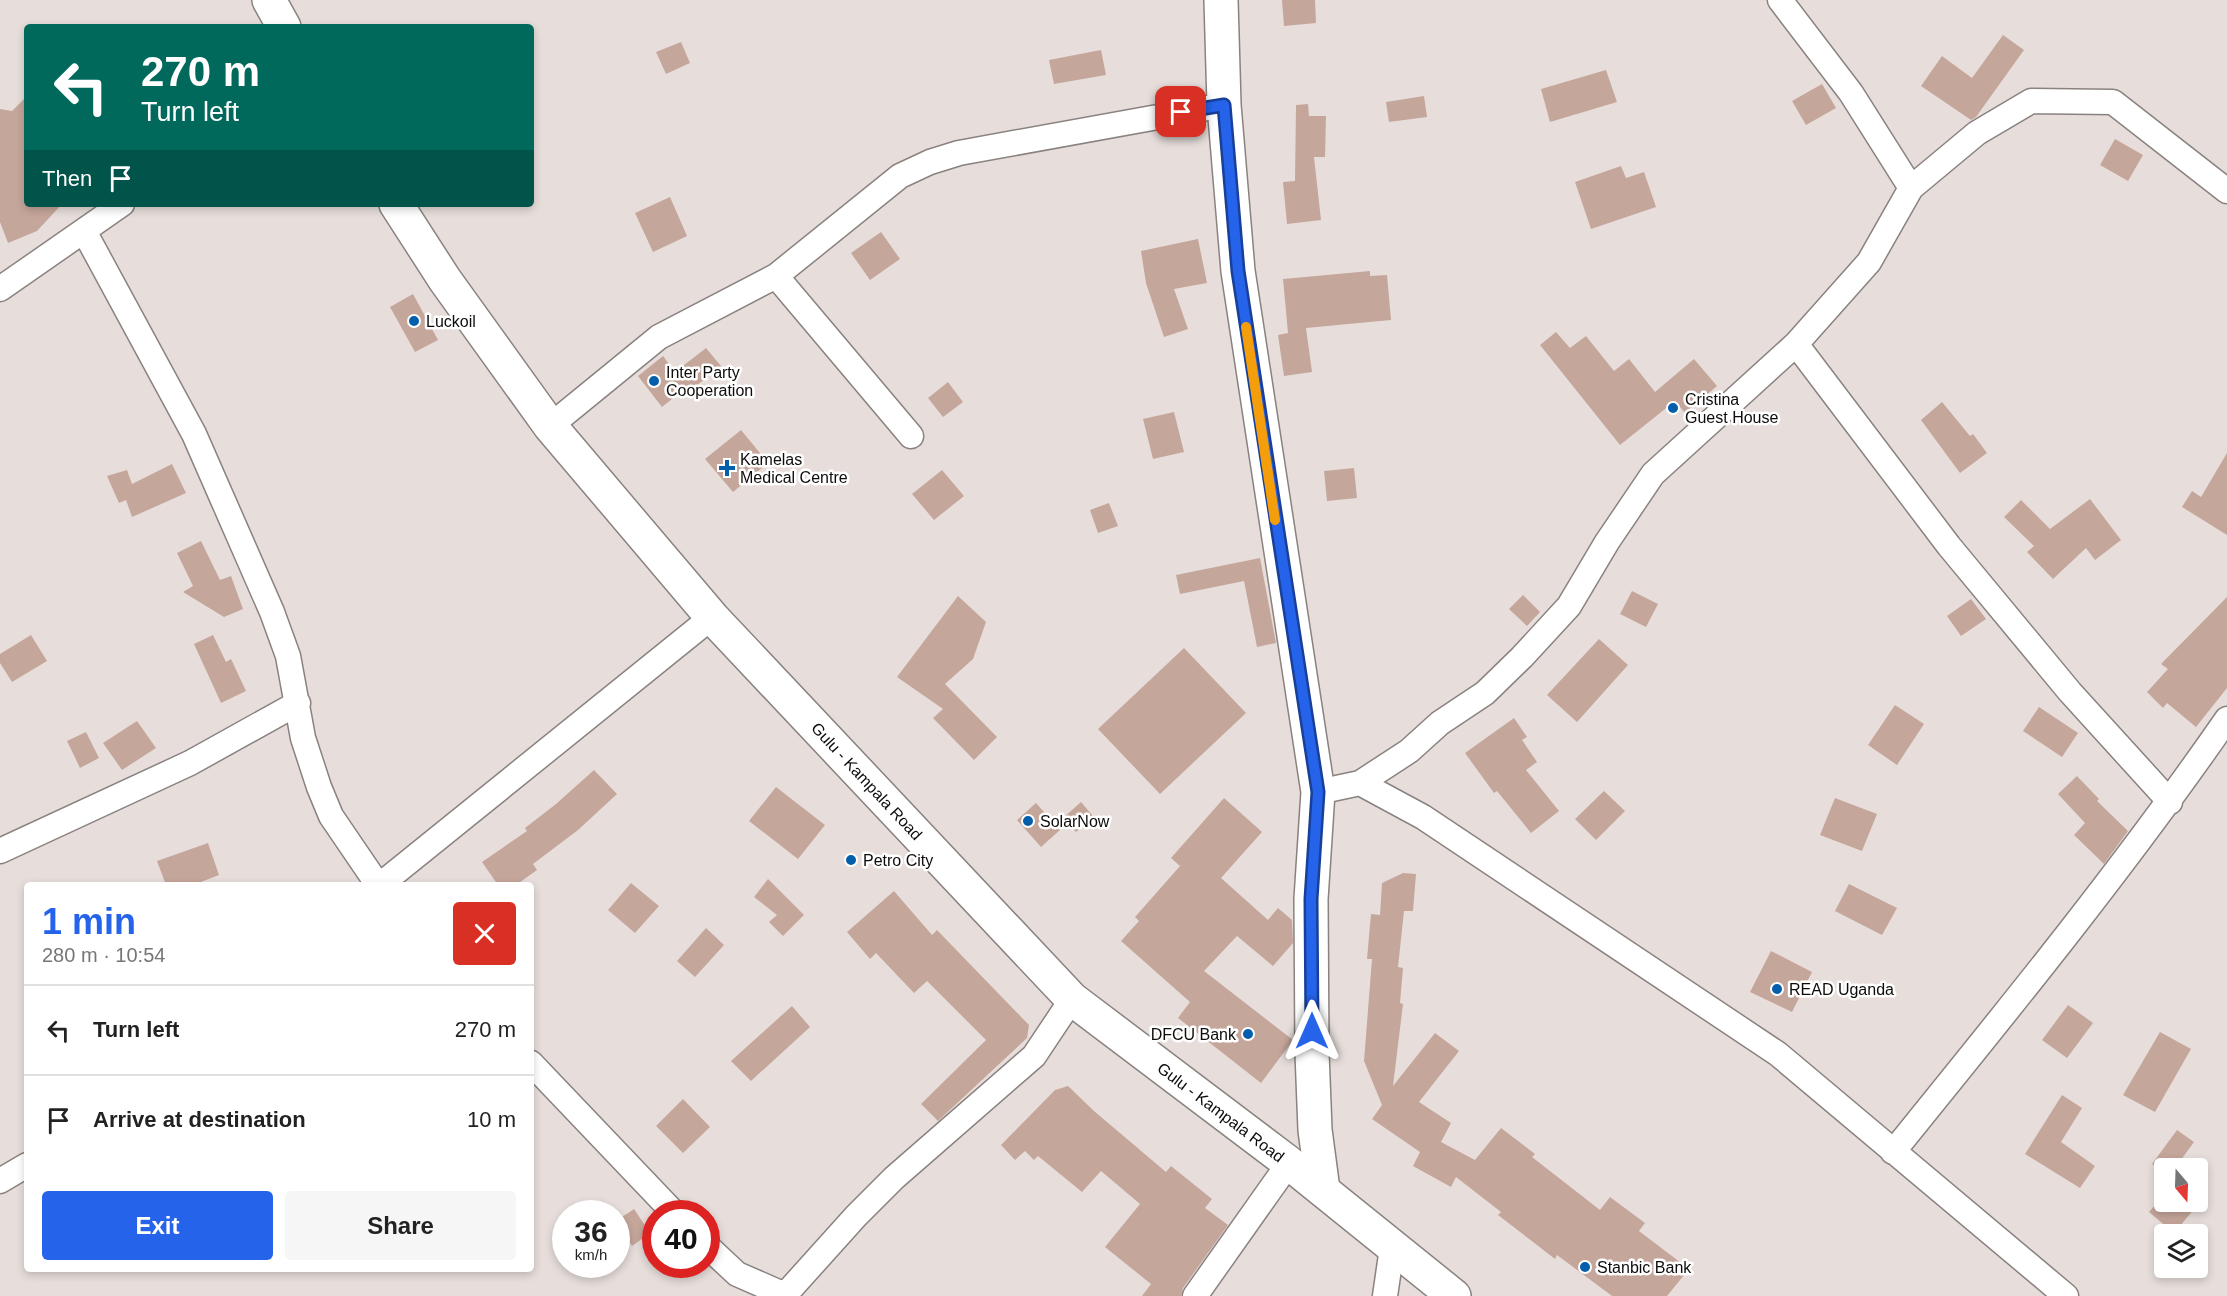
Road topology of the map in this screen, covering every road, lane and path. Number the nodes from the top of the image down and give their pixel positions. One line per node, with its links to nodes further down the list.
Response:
1 (269, 0): 4 (main road)
2 (1221, 0): 5 (main road)
3 (1780, 0): 6 (street)
4 (282, 24)
5 (1224, 105): 11 (street); 20 (main road)
6 (1911, 188): 7 (street); 13 (street)
7 (2227, 190)
8 (118, 207): 10 (street)
9 (398, 207): 14 (main road, Gulu - Kampala Road)
10 (84, 231): 12 (street); 17 (street)
11 (776, 276): 14 (street); 15 (street)
12 (0, 289)
13 (1796, 344): 19 (street); 21 (street)
14 (550, 426): 16 (main road, Gulu - Kampala Road)
15 (911, 436)
16 (712, 617): 24 (street); 25 (main road, Gulu - Kampala Road)
17 (298, 703): 22 (street); 23 (street)
18 (2227, 719): 21 (street)
19 (1360, 783): 20 (street); 27 (street)
20 (1318, 792): 31 (main road)
21 (2170, 802): 27 (street)
22 (0, 851)
23 (377, 882)
24 (383, 882)
25 (1072, 999): 28 (main road, Gulu - Kampala Road); 35 (street)
26 (534, 1066): 32 (street)
27 (1893, 1152): 39 (street)
28 (1289, 1163): 31 (main road, Gulu - Kampala Road); 36 (street)
29 (24, 1167): 30 (street)
30 (0, 1181)
31 (1323, 1190): 33 (main road, Gulu - Kampala Road)
32 (662, 1200)
33 (1392, 1248): 37 (street); 38 (main road, Gulu - Kampala Road)
34 (720, 1258): 35 (street)
35 (784, 1296)
36 (1195, 1296)
37 (1385, 1296)
38 (1454, 1296)
39 (2066, 1296)

